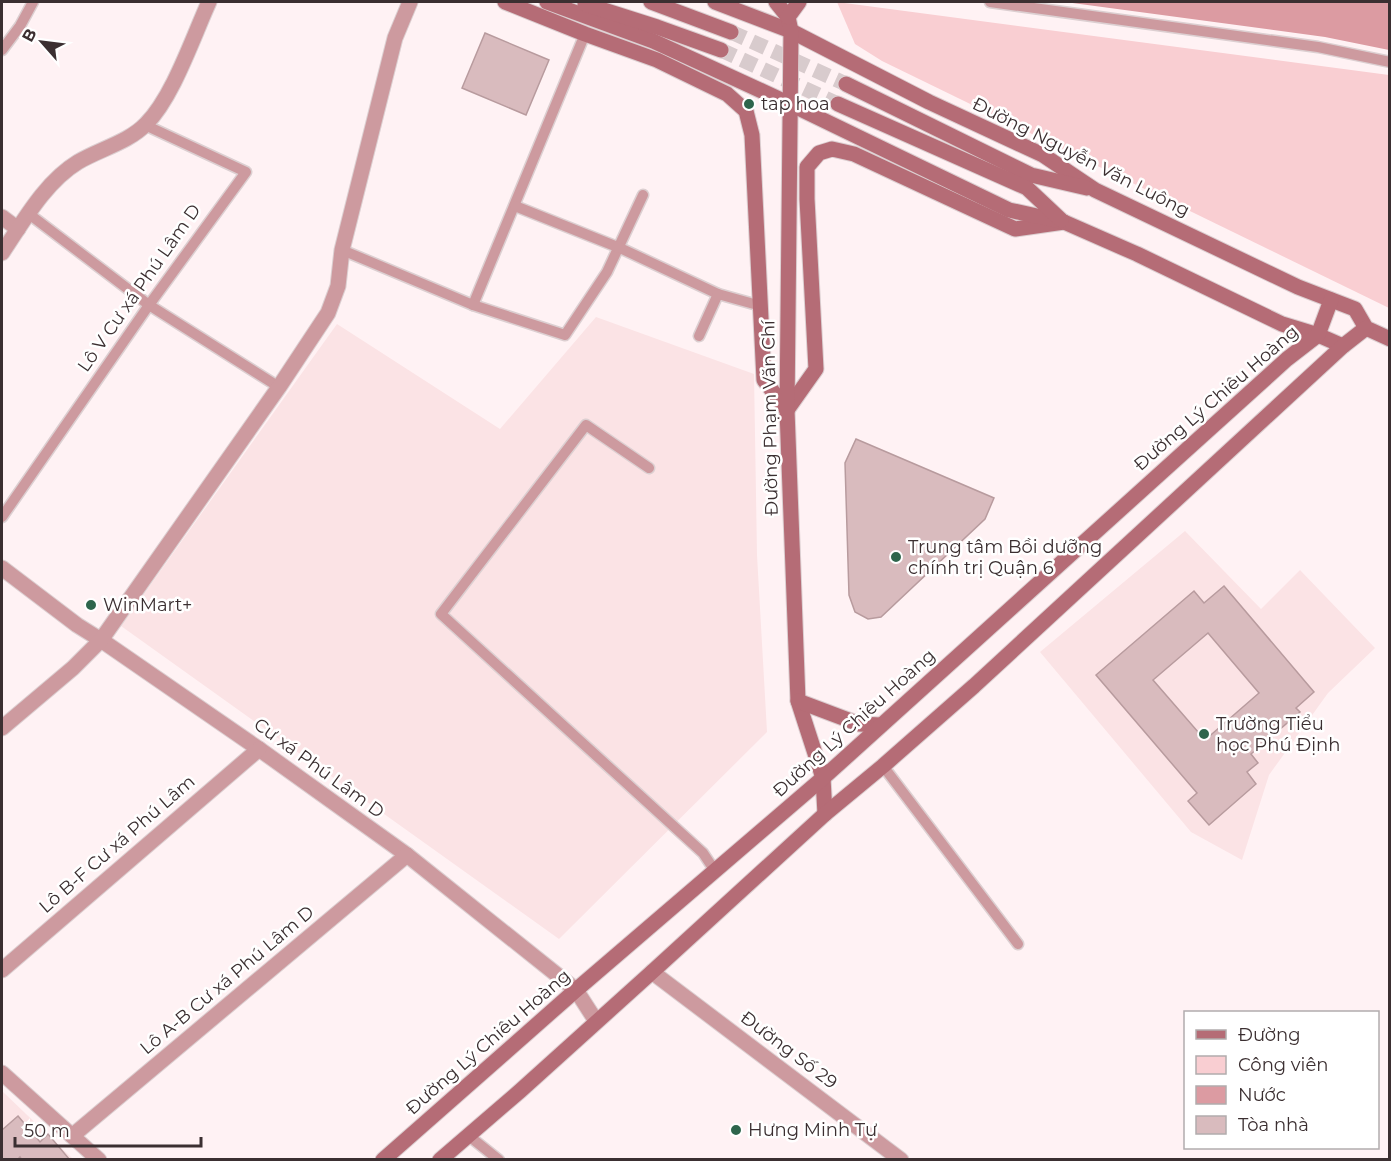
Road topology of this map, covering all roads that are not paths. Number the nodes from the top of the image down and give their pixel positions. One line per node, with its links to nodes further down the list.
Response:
1 (33, 2): 15 (lane)
2 (209, 2): 21 (street)
3 (410, 2): 30 (street)
4 (505, 2): 14 (main road)
5 (547, 2): 19 (main road)
6 (577, 2): 16 (main road)
7 (651, 2): 13 (main road)
8 (715, 2): 12 (main road, Đường Nguyễn Văn Luông)
9 (776, 2): 12 (main road)
10 (799, 2): 12 (main road)
11 (990, 2): 17 (lane)
12 (789, 24): 19 (main road, Đường Phạm Văn Chí); 22 (main road, Đường Nguyễn Văn Luông)
13 (731, 33)
14 (585, 34): 24 (lane); 36 (main road)
15 (2, 50)
16 (721, 50)
17 (1389, 62)
18 (846, 84): 22 (main road)
19 (790, 104): 27 (main road); 43 (main road, Đường Phạm Văn Chí)
20 (838, 104): 27 (main road)
21 (145, 125): 25 (street); 34 (lane, Lô V Cư xá Phú Lâm D)
22 (1095, 190): 33 (main road, Đường Nguyễn Văn Luông)
23 (643, 195): 29 (lane)
24 (515, 206): 29 (lane); 35 (lane)
25 (29, 214): 28 (street); 34 (lane)
26 (2, 217): 28 (street)
27 (1064, 222): 38 (main road); 43 (main road)
28 (18, 229): 31 (street)
29 (620, 248): 32 (lane); 35 (lane)
30 (342, 250): 35 (lane); 42 (street)
31 (2, 253)
32 (718, 294): 36 (lane); 39 (lane)
33 (1331, 300): 37 (main road, Đường Nguyễn Văn Luông); 38 (main road, Đường Lý Chiêu Hoàng)
34 (149, 305): 42 (lane); 45 (lane, Lô V Cư xá Phú Lâm D)
35 (473, 305)
36 (760, 306): 43 (main road)
37 (1366, 328): 40 (main road, Đường Nguyễn Văn Luông); 41 (main road)
38 (1318, 335): 41 (main road); 49 (main road, Đường Lý Chiêu Hoàng)
39 (699, 336)
40 (1389, 339)
41 (1343, 346): 52 (main road)
42 (279, 387): 47 (street)
43 (787, 410): 48 (main road, Đường Phạm Văn Chí)
44 (649, 468): 56 (lane)
45 (2, 518)
46 (2, 568): 47 (street, Cư xá Phú Lâm D)
47 (101, 640): 50 (street); 51 (street, Cư xá Phú Lâm D)
48 (798, 701): 49 (main road); 53 (main road, Đường Phạm Văn Chí)
49 (881, 726): 53 (main road, Đường Lý Chiêu Hoàng)
50 (2, 728)
51 (259, 749): 55 (street, Cư xá Phú Lâm D); 58 (street, Lô B-F Cư xá Phú Lâm)
52 (883, 766): 54 (main road); 57 (lane)
53 (823, 778): 54 (main road, Đường Phạm Văn Chí); 56 (main road, Đường Lý Chiêu Hoàng)
54 (825, 814): 59 (main road)
55 (407, 855): 60 (street, Cư xá Phú Lâm D); 63 (street, Lô A-B Cư xá Phú Lâm D)
56 (716, 871): 60 (main road, Đường Lý Chiêu Hoàng)
57 (1018, 944)
58 (2, 970)
59 (652, 972): 61 (main road); 69 (street, Đường Số 29)
60 (576, 990): 61 (street, Cư xá Phú Lâm D); 66 (main road, Đường Lý Chiêu Hoàng)
61 (596, 1021): 64 (main road)
62 (2, 1073): 63 (street)
63 (72, 1136): 65 (street)
64 (469, 1136): 67 (main road); 68 (lane)
65 (99, 1160)
66 (383, 1160)
67 (441, 1160)
68 (499, 1160)
69 (901, 1160)

